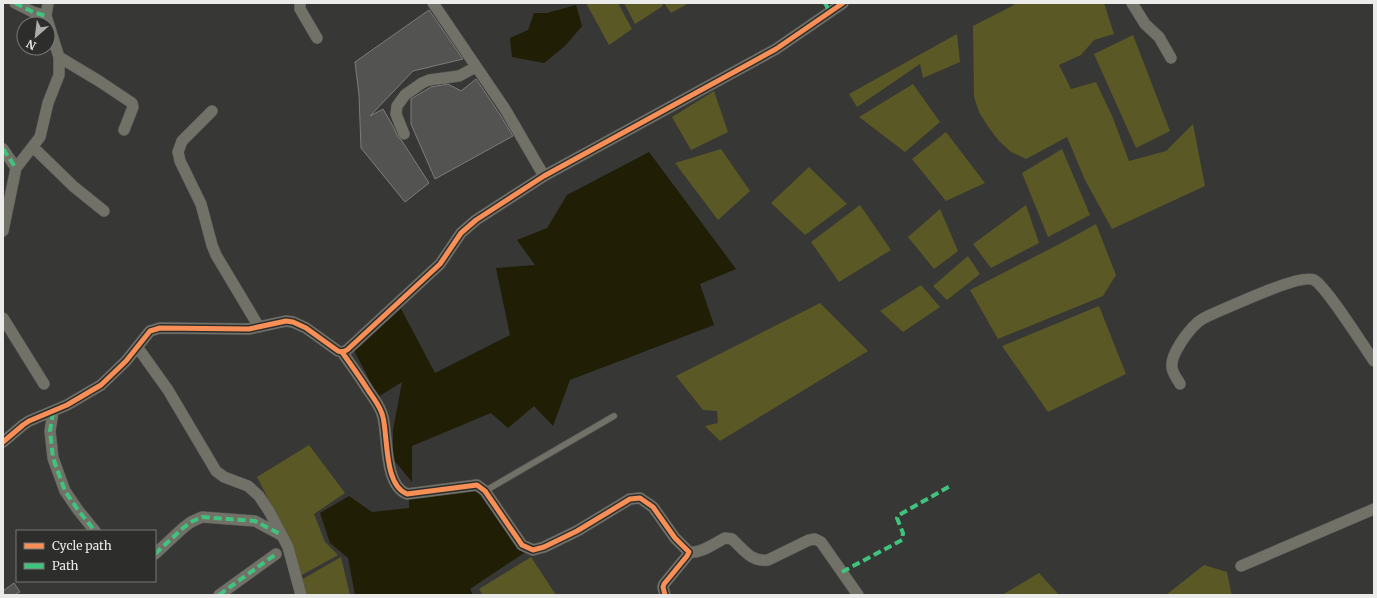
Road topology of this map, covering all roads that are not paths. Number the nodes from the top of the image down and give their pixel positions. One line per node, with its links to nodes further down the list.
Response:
1 (15, 3): 8 (street)
2 (48, 3): 8 (street)
3 (300, 3): 9 (street)
4 (433, 3): 13 (street)
5 (843, 3): 7 (street)
6 (1132, 3): 12 (street)
7 (827, 7): 20 (street)
8 (46, 16)
9 (317, 38)
10 (56, 48): 11 (street)
11 (59, 57): 15 (street); 17 (street)
12 (1171, 58)
13 (476, 67): 16 (street); 20 (street)
14 (212, 111): 24 (street)
15 (124, 130)
16 (404, 134)
17 (33, 147): 19 (street); 21 (street)
18 (3, 149): 19 (street)
19 (16, 168): 22 (street)
20 (544, 176): 26 (street)
21 (104, 211)
22 (3, 231)
23 (3, 318): 28 (street)
24 (259, 328): 25 (street); 26 (street)
25 (138, 348): 30 (street); 36 (street)
26 (342, 352): 33 (street)
27 (1374, 361): 29 (street)
28 (44, 384)
29 (1180, 384)
30 (53, 412): 32 (street); 35 (street)
31 (614, 416): 33 (lane)
32 (3, 442)
33 (485, 491): 37 (street)
34 (1374, 509): 40 (street)
35 (94, 530)
36 (282, 535): 38 (street); 42 (street)
37 (689, 552): 43 (street); 44 (street)
38 (156, 553)
39 (276, 554): 41 (street)
40 (1241, 566)
41 (219, 595)
42 (301, 595)
43 (665, 595)
44 (858, 595)

